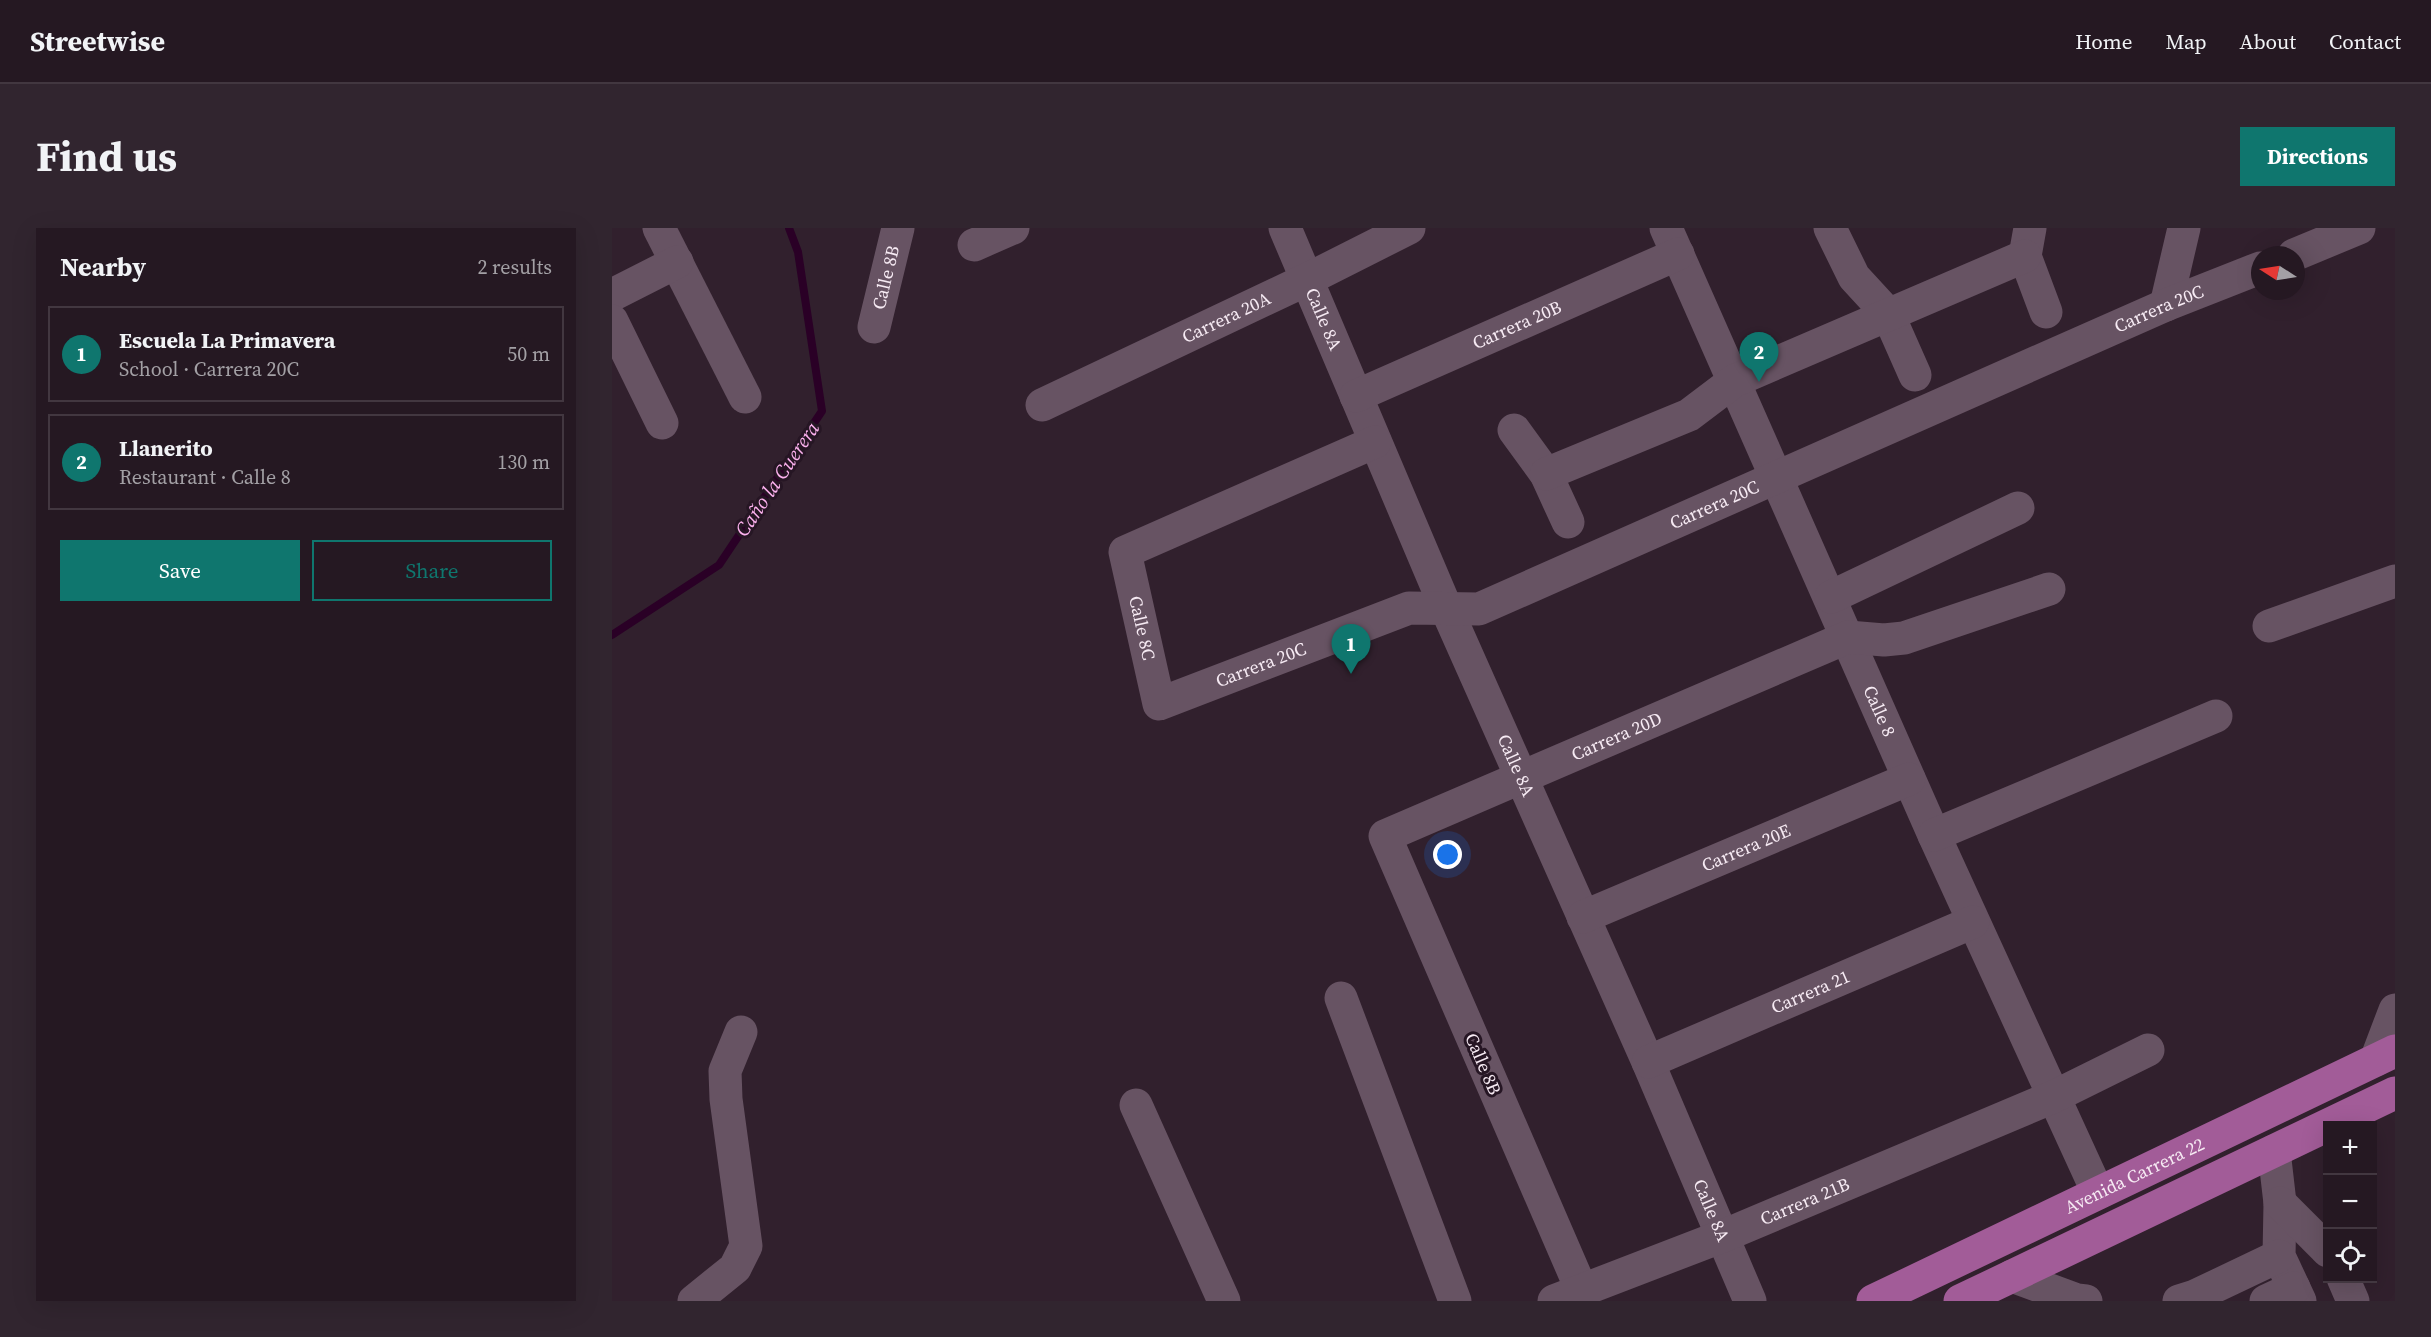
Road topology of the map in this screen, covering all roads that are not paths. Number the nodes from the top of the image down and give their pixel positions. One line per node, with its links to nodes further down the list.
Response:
1 (659, 228): 13 (street)
2 (898, 228): 21 (street, Calle 8B)
3 (1013, 228): 11 (street)
4 (1285, 228): 15 (street, Calle 8A)
5 (1409, 228): 15 (street, Carrera 20A)
6 (1830, 228): 19 (street)
7 (2184, 228): 17 (street)
8 (2343, 232): 12 (street)
9 (1672, 241): 23 (street, Calle 8); 24 (street, Carrera 20B)
10 (2028, 242): 18 (street); 19 (street)
11 (974, 245)
12 (2305, 250)
13 (677, 262): 16 (street); 25 (street)
14 (2251, 272): 17 (street, Carrera 20C)
15 (1308, 279): 24 (street, Calle 8A); 26 (street, Carrera 20A)
16 (612, 295)
17 (2166, 305): 31 (street, Carrera 20C)
18 (2046, 312)
19 (1888, 314): 22 (street); 23 (street)
20 (612, 321): 27 (street)
21 (874, 327)
22 (1915, 375)
23 (1734, 381): 30 (street); 31 (street, Calle 8)
24 (1356, 396): 29 (street, Calle 8A)
25 (745, 397)
26 (1042, 405)
27 (662, 423)
28 (1514, 430): 30 (street)
29 (1375, 442): 37 (street, Calle 8A); 40 (street, Calle 8C)
30 (1546, 474): 33 (street)
31 (1777, 475): 36 (street, Calle 8); 37 (street, Carrera 20C)
32 (2018, 508): 36 (street)
33 (1568, 522)
34 (2395, 581): 38 (street)
35 (2049, 589): 39 (street)
36 (1831, 597): 39 (street, Calle 8)
37 (1446, 608): 40 (street, Carrera 20C); 42 (street, Calle 8A)
38 (2270, 626)
39 (1848, 637): 42 (street, Carrera 20D); 43 (street, Calle 8)
40 (1160, 704)
41 (2216, 716): 44 (street)
42 (1521, 778): 45 (street, Carrera 20D); 46 (street, Calle 8A)
43 (1909, 779): 44 (street, Calle 8); 46 (street, Carrera 20E)
44 (1934, 835): 47 (street, Calle 8)
45 (1385, 836): 66 (street, Calle 8B)
46 (1583, 917): 53 (street, Calle 8A)
47 (1973, 922): 53 (street, Carrera 21); 55 (street, Calle 8)
48 (1341, 998): 70 (street)
49 (2395, 1010): 52 (street)
50 (741, 1032): 68 (street)
51 (2148, 1050): 55 (street, Carrera 21B)
52 (2386, 1055): 58 (main road, Avenida Carrera 22)
53 (1648, 1062): 60 (street, Calle 8A)
54 (2395, 1093): 57 (main road, Avenida Carrera 22)
55 (2053, 1097): 58 (street, Calle 8); 60 (street, Carrera 21B)
56 (1136, 1105): 69 (street)
57 (2274, 1151): 59 (street); 63 (main road, Avenida Carrera 22)
58 (2098, 1193): 72 (main road, Avenida Carrera 22)
59 (2280, 1203): 61 (street); 62 (street)
60 (1723, 1236): 66 (street, Carrera 21B); 71 (street, Calle 8A)
61 (2323, 1246)
62 (2279, 1256): 65 (street); 67 (street)
63 (2012, 1276): 73 (main road, Avenida Carrera 22); 74 (street)
64 (2345, 1283): 76 (street)
65 (2234, 1291): 75 (street)
66 (1568, 1296)
67 (2287, 1296)
68 (694, 1301)
69 (1224, 1301)
70 (1455, 1301)
71 (1750, 1301)
72 (1873, 1301)
73 (1960, 1301)
74 (2086, 1301)
75 (2179, 1301)
76 (2353, 1301)

